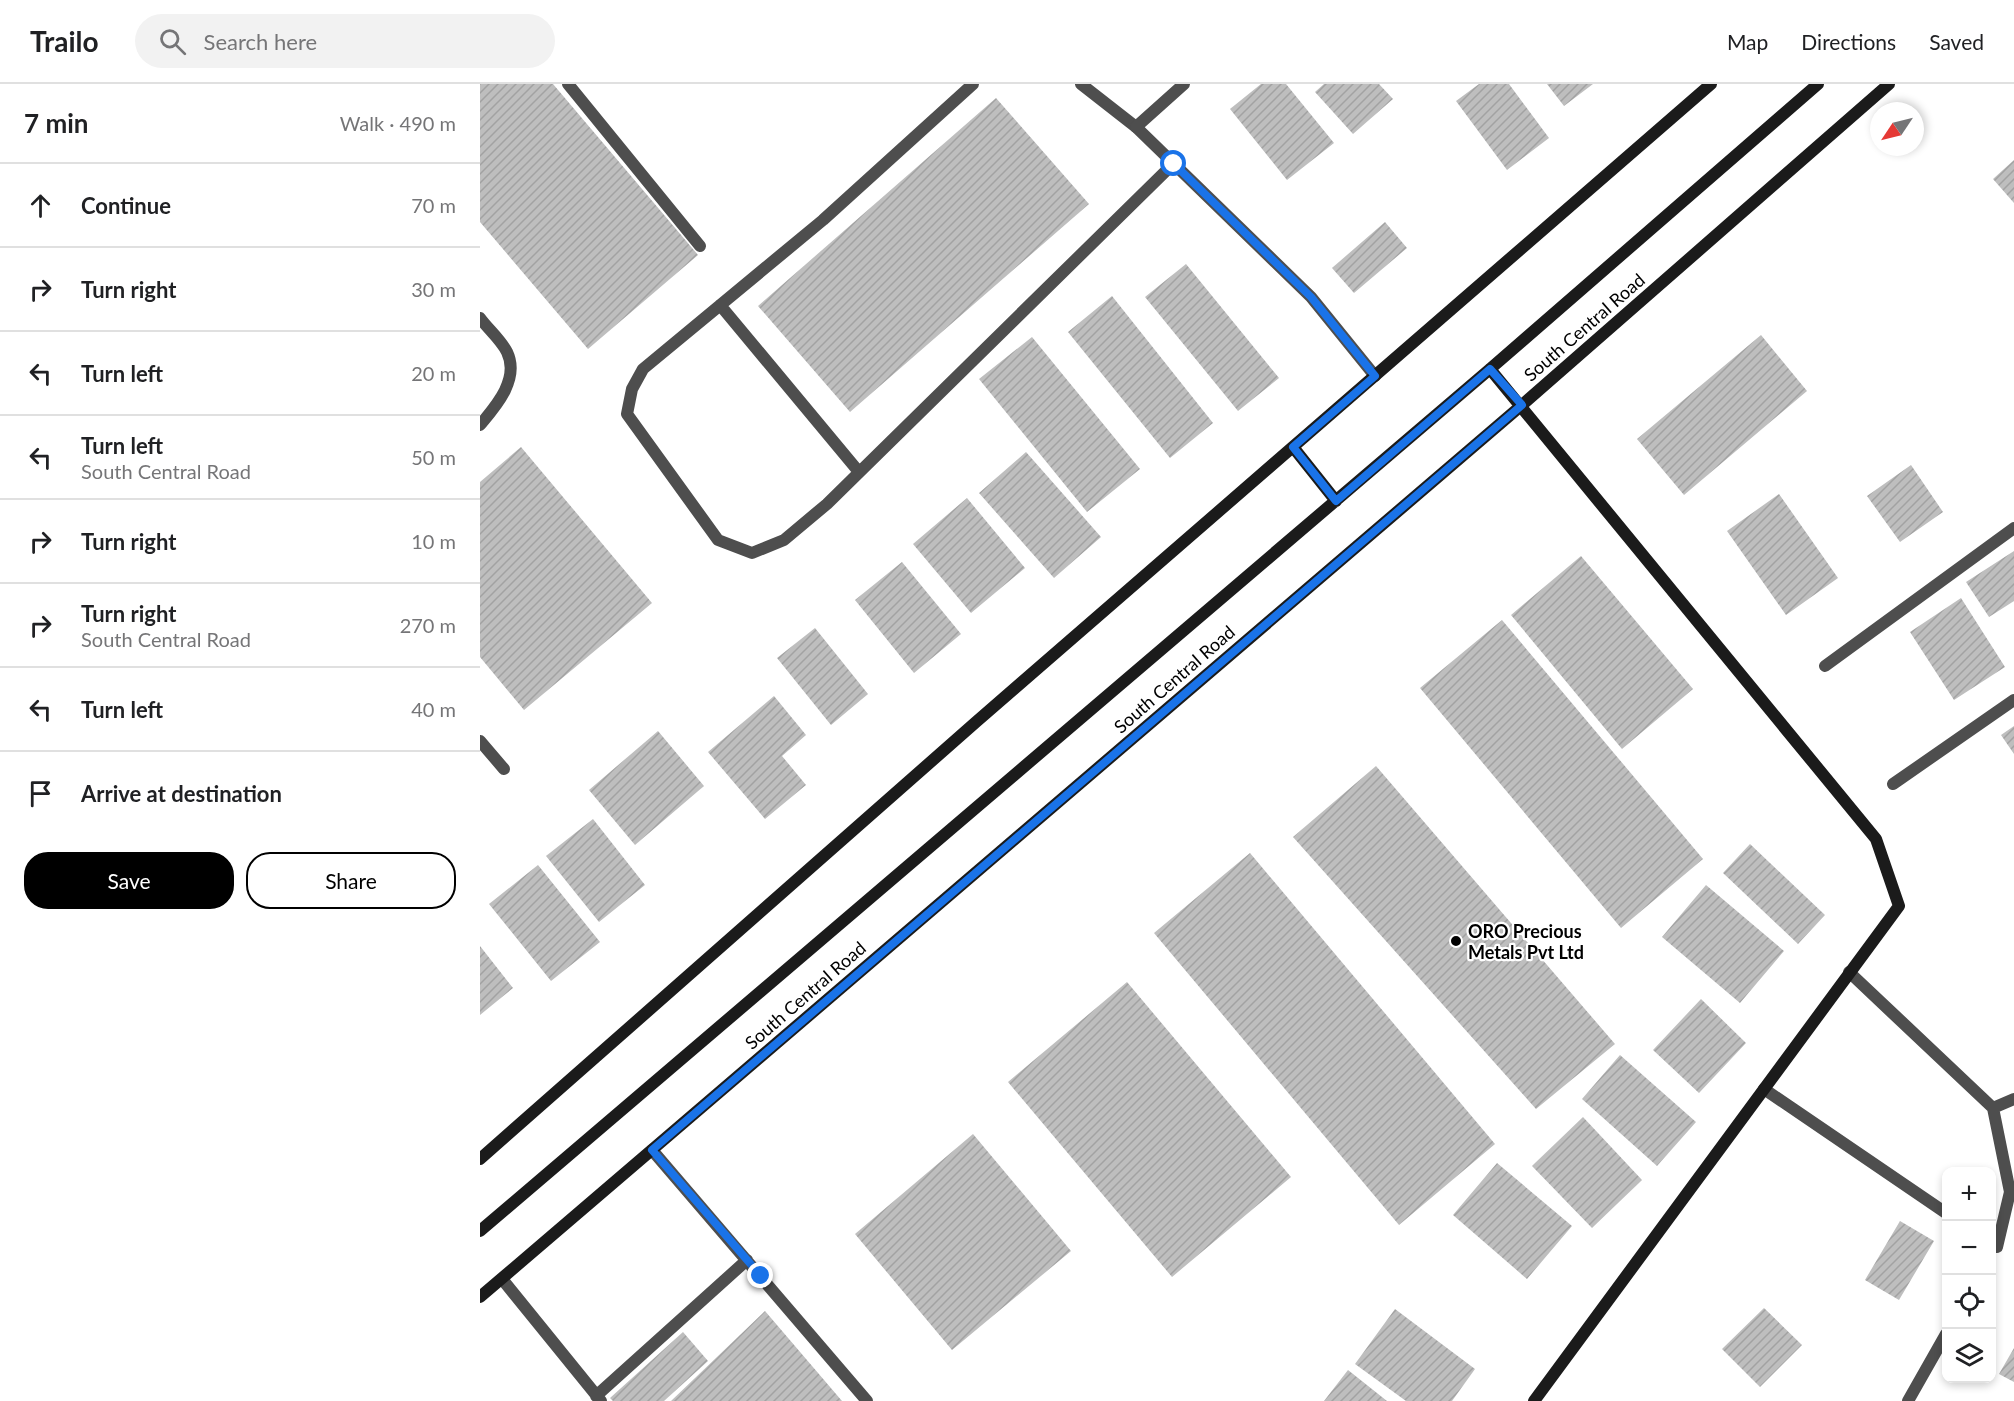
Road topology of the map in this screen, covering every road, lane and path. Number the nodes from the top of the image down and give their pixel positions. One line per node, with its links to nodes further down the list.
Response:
1 (568, 84): 10 (street)
2 (973, 84): 11 (street)
3 (1081, 84): 8 (street)
4 (1184, 84): 8 (street)
5 (1711, 84): 14 (main road)
6 (1818, 84): 13 (main road, South Central Road)
7 (1889, 84): 15 (main road, South Central Road)
8 (1136, 127): 9 (street)
9 (1174, 164): 14 (street); 18 (street)
10 (700, 246)
11 (720, 306): 18 (street); 18 (street)
12 (480, 318): 16 (street)
13 (1490, 369): 15 (main road); 19 (main road, South Central Road)
14 (1375, 376): 17 (main road)
15 (1522, 405): 26 (main road); 30 (main road, South Central Road)
16 (480, 424)
17 (1293, 447): 19 (main road); 31 (main road)
18 (859, 472)
19 (1336, 501): 34 (main road, South Central Road)
20 (2014, 528): 21 (street)
21 (1825, 666)
22 (2014, 700): 25 (street)
23 (480, 741): 24 (street)
24 (504, 769)
25 (1893, 784)
26 (1850, 972): 27 (main road); 29 (street)
27 (1764, 1089): 33 (street); 42 (main road)
28 (2014, 1099): 29 (street)
29 (1993, 1108): 32 (street)
30 (652, 1150): 36 (street); 37 (main road, South Central Road)
31 (480, 1159)
32 (2012, 1194): 35 (street)
33 (1942, 1210)
34 (480, 1231)
35 (1996, 1240)
36 (747, 1260): 40 (street); 41 (street)
37 (502, 1279): 38 (main road, South Central Road); 40 (street)
38 (480, 1298)
39 (1942, 1343): 43 (street)
40 (599, 1398)
41 (867, 1401)
42 (1534, 1401)
43 (1908, 1401)

